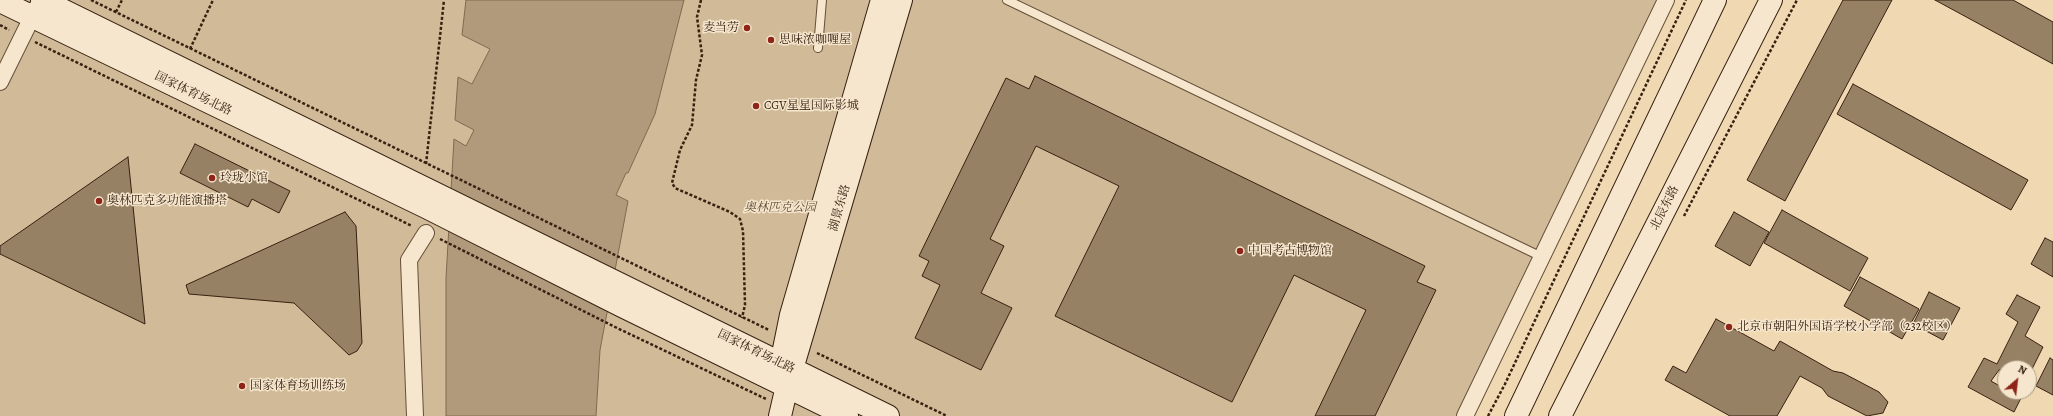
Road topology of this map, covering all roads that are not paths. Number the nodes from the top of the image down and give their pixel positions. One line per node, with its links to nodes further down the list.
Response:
1 (822, 0): 10 (lane)
2 (882, 0): 15 (street, 湖景东路)
3 (901, 0): 15 (street, 湖景东路)
4 (1008, 0): 14 (lane)
5 (1666, 0): 14 (street)
6 (1715, 0): 21 (street)
7 (1771, 0): 22 (street, 北辰东路)
8 (0, 1): 9 (street, 国家体育场北路)
9 (38, 5): 11 (street); 12 (street, 国家体育场北路); 12 (street, 国家体育场北路)
10 (818, 48)
11 (0, 82)
12 (437, 203): 15 (street, 国家体育场北路)
13 (431, 235): 17 (street)
14 (1542, 256): 20 (street)
15 (784, 375): 16 (street, 湖景东路); 18 (street, 国家体育场北路); 19 (street, 国家体育场北路)
16 (773, 411)
17 (415, 416)
18 (847, 416)
19 (888, 416)
20 (1465, 416)
21 (1516, 416)
22 (1560, 416)

